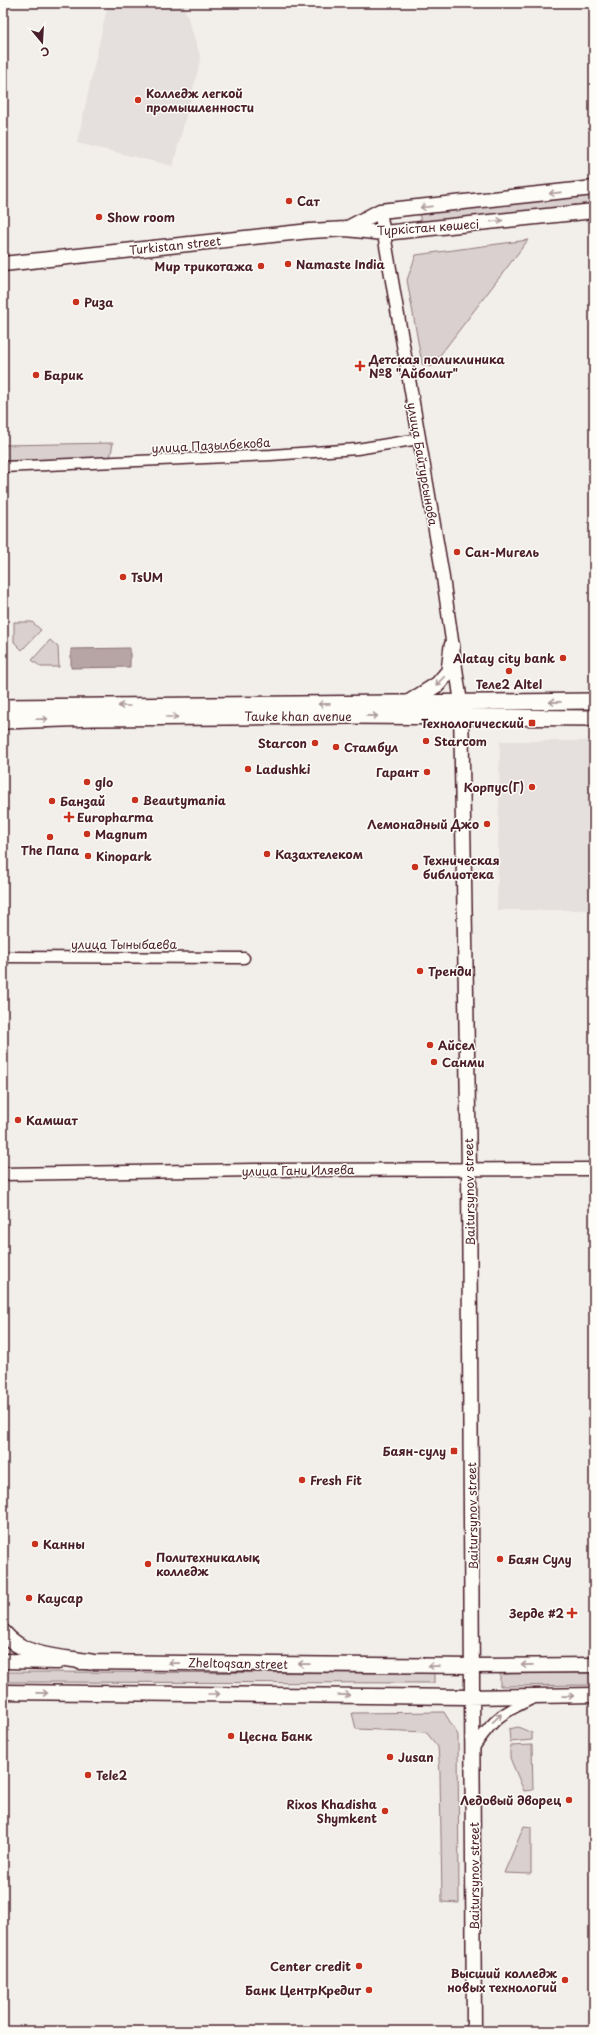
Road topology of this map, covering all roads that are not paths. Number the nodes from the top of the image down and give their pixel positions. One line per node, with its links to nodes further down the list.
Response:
1 (594, 188): 2 (main road, Түркістан көшесі, one-way to 2)
2 (380, 211): 4 (main road, Түркістан көшесі); 5 (street, улица Байтурсынова)
3 (594, 211): 5 (main road, Түркістан көшесі, one-way to 3)
4 (346, 229): 5 (main road, Түркістан көшесі); 6 (main road, Turkistan street)
5 (384, 233): 8 (street, улица Байтурсынова)
6 (9, 264): 7 (main road)
7 (3, 272)
8 (419, 439): 9 (street, улица Пазылбекова); 10 (street, улица Байтурсынова)
9 (3, 467)
10 (452, 646): 12 (main road, one-way to 12); 13 (street, улица Байтурсынова)
11 (594, 701): 13 (main road, Tauke khan avenue, one-way to 13)
12 (408, 703): 13 (main road, Tauke khan avenue); 14 (main road, Tauke khan avenue, one-way to 14)
13 (460, 703): 15 (main road, улица Байтурсынова)
14 (3, 707)
15 (462, 718): 16 (main road, Tauke khan avenue); 17 (main road, Tauke khan avenue, one-way to 15); 20 (main road, Baitursynov street)
16 (594, 718)
17 (3, 721)
18 (3, 957): 19 (street, улица Тыныбаева)
19 (244, 958)
20 (469, 1169): 21 (street, улица Гани Иляева); 22 (street, улица Гани Иляева); 27 (main road, Baitursynov street)
21 (594, 1169)
22 (3, 1174)
23 (3, 1632): 25 (main road)
24 (3, 1661): 25 (main road, Zheltoqsan street)
25 (91, 1662): 27 (main road, Zheltoqsan street, one-way to 25)
26 (594, 1665): 27 (main road, Zheltoqsan street, one-way to 27)
27 (473, 1666): 31 (main road)
28 (3, 1692): 31 (main road, one-way to 31)
29 (594, 1695): 30 (main road, one-way to 29)
30 (539, 1696): 31 (main road); 32 (street, one-way to 30)
31 (473, 1697): 32 (main road, Baitursynov street)
32 (473, 1749): 33 (main road, Baitursynov street)
33 (474, 2031)

